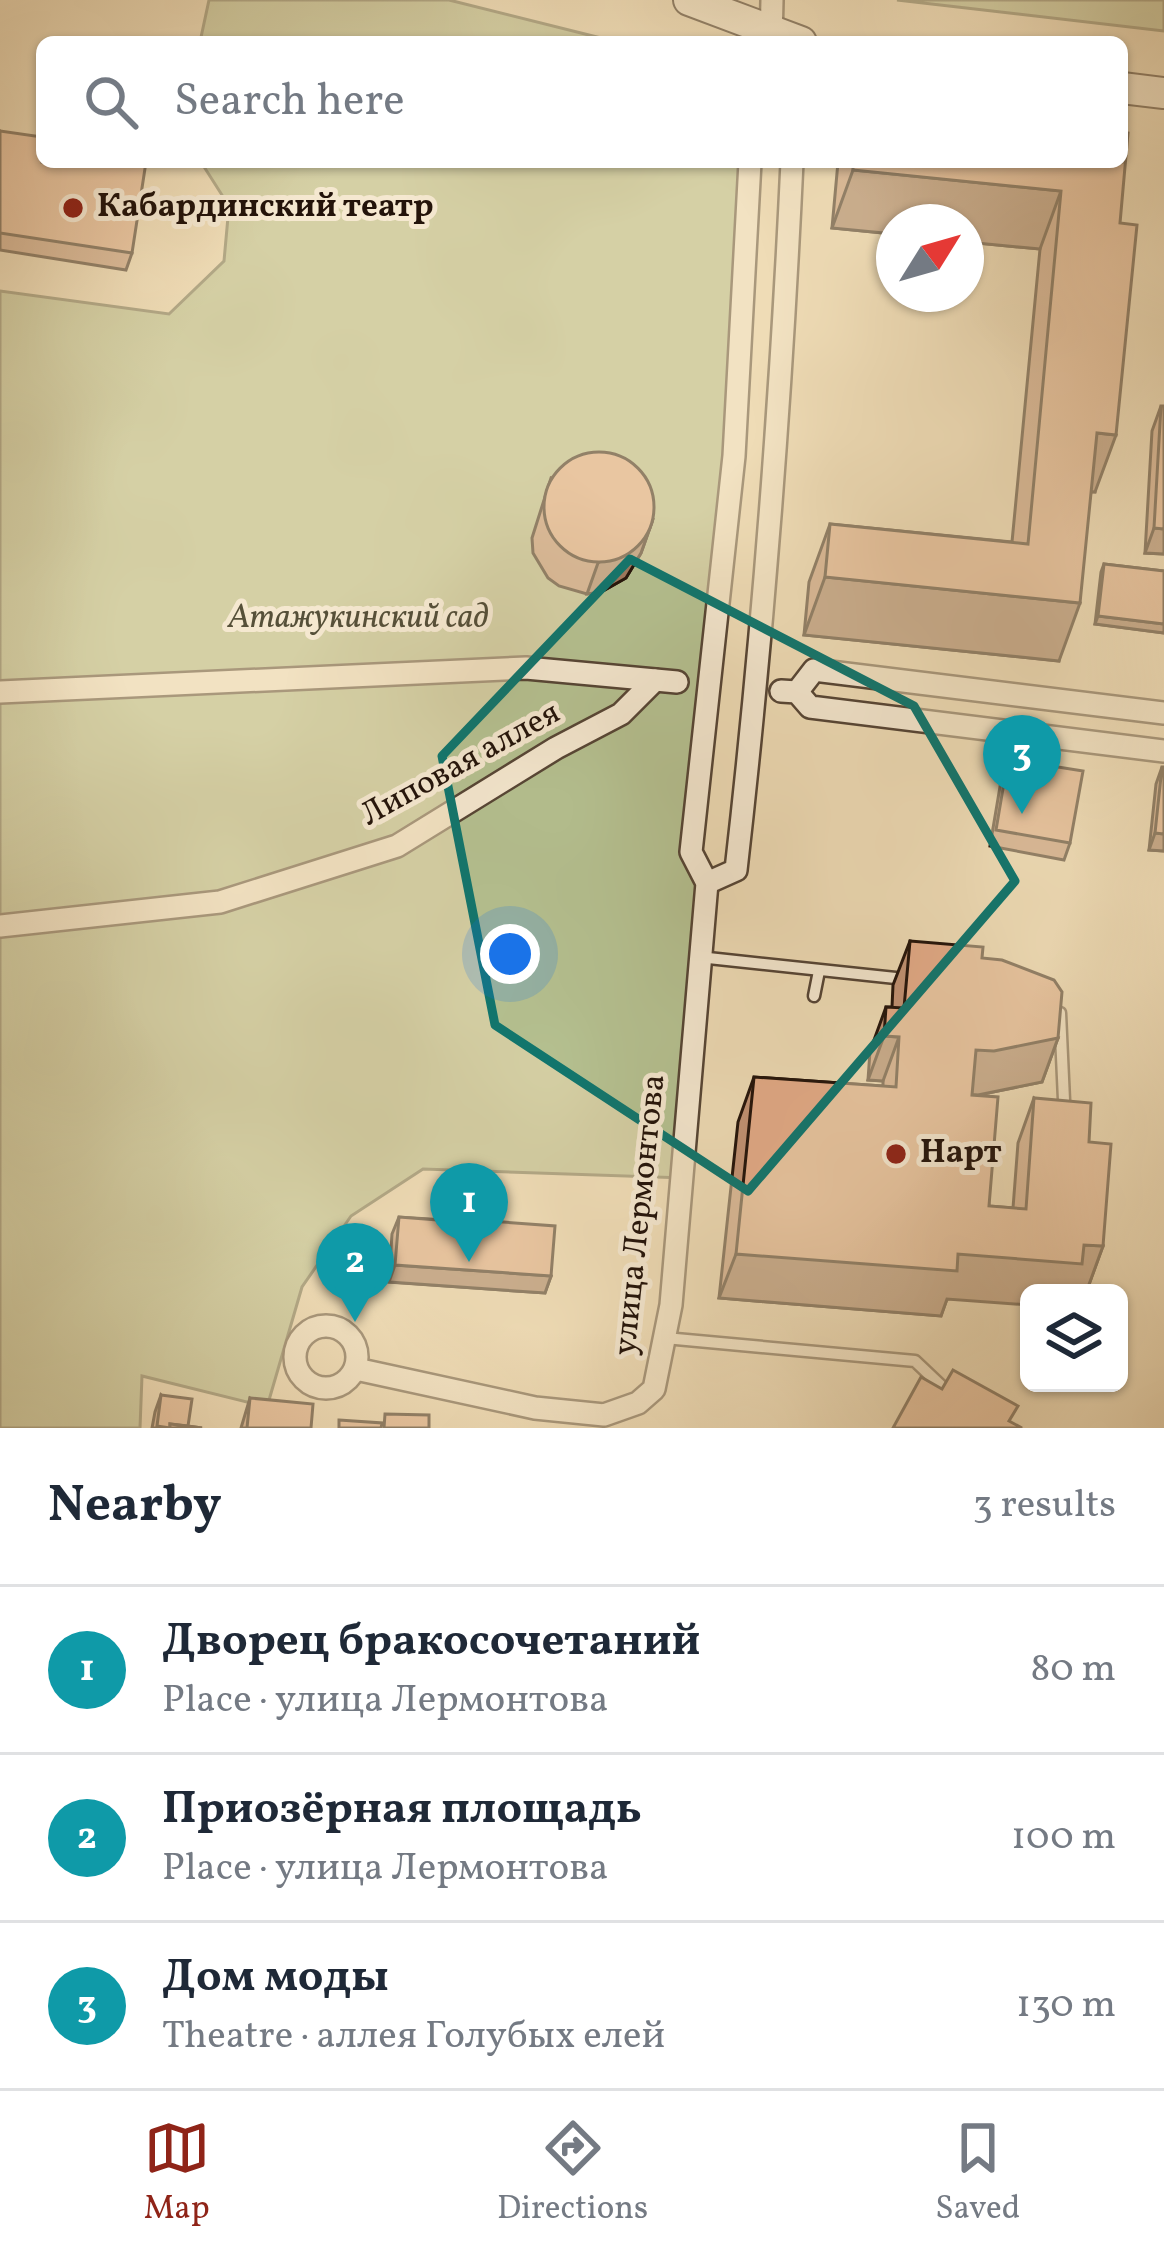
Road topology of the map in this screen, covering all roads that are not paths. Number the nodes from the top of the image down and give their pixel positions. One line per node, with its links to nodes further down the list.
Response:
1 (689, 0): 2 (main road)
2 (771, 24)
3 (1128, 89): 4 (main road)
4 (1164, 93)
5 (750, 168): 7 (street, улица Лермонтова)
6 (792, 168): 8 (street)
7 (734, 456): 8 (street); 12 (street, улица Лермонтова)
8 (776, 460): 12 (street)
9 (0, 692): 13 (street, Липовая аллея)
10 (1164, 713): 11 (street)
11 (1164, 751)
12 (707, 883): 14 (street, улица Лермонтова)
13 (0, 926)
14 (699, 957): 15 (lane); 20 (street, улица Лермонтова)
15 (819, 971): 16 (lane); 17 (lane)
16 (923, 981)
17 (814, 996)
18 (1041, 1007): 19 (lane)
19 (1064, 1100)
20 (665, 1339): 21 (street, улица Лермонтова); 22 (lane)
21 (356, 1369)
22 (958, 1401)

